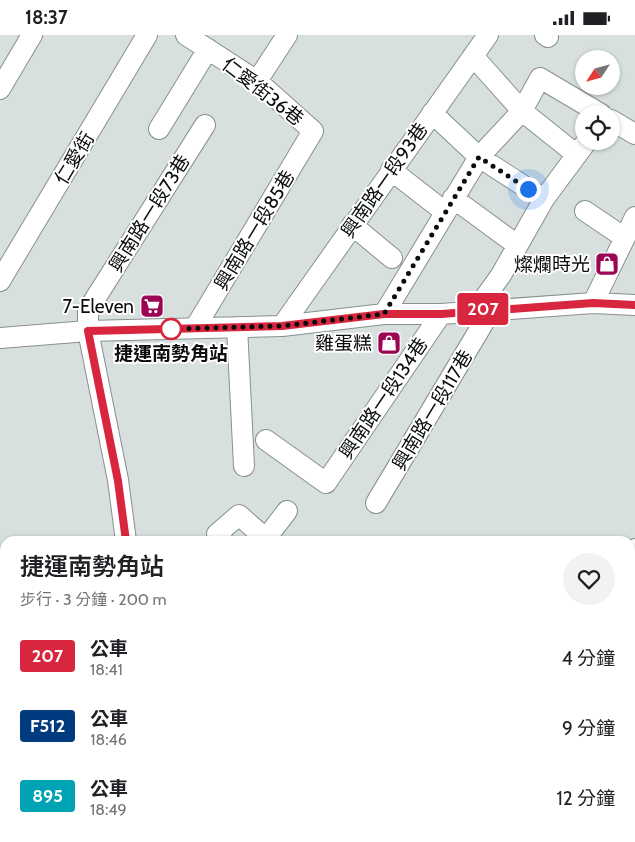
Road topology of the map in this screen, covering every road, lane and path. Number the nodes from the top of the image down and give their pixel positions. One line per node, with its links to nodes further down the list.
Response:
1 (32, 35): 8 (street)
2 (147, 35): 29 (street, 仁愛街)
3 (287, 35): 7 (street)
4 (488, 35): 6 (street, 興南路一段93巷)
5 (200, 41): 7 (street, 仁愛街36巷); 14 (street)
6 (473, 56): 10 (street); 11 (street, 興南路一段93巷)
7 (257, 81): 15 (street, 仁愛街36巷)
8 (0, 89)
9 (586, 105): 10 (street)
10 (522, 111): 17 (street); 19 (street)
11 (432, 113): 19 (street); 20 (street, 興南路一段93巷)
12 (205, 125): 38 (street, 興南路一段73巷)
13 (620, 125): 16 (street)
14 (159, 129)
15 (313, 131): 37 (street, 興南路一段85巷)
16 (635, 134)
17 (575, 144)
18 (581, 150): 21 (street)
19 (479, 157): 21 (street); 22 (street)
20 (391, 170): 22 (street); 25 (street, 興南路一段93巷)
21 (544, 199): 27 (street)
22 (449, 205): 27 (street); 33 (street)
23 (584, 211): 26 (street)
24 (635, 217): 26 (street)
25 (352, 225): 28 (street); 35 (street, 興南路一段93巷)
26 (625, 238): 30 (street)
27 (517, 245): 32 (street)
28 (392, 258)
29 (0, 281)
30 (593, 303): 31 (street); 32 (street)
31 (635, 305)
32 (476, 310): 34 (street); 42 (street, 興南路一段117巷)
33 (384, 314): 34 (street); 35 (street)
34 (441, 314): 40 (street, 興南路一段134巷)
35 (282, 326): 36 (street)
36 (236, 327): 37 (street); 41 (street)
37 (195, 328): 38 (street)
38 (88, 331): 39 (street); 44 (street, 興南路一段73巷)
39 (0, 338)
40 (266, 441)
41 (244, 466)
42 (376, 503)
43 (287, 511): 47 (street)
44 (125, 536)
45 (219, 536): 46 (street)
46 (262, 536)
47 (268, 536)

